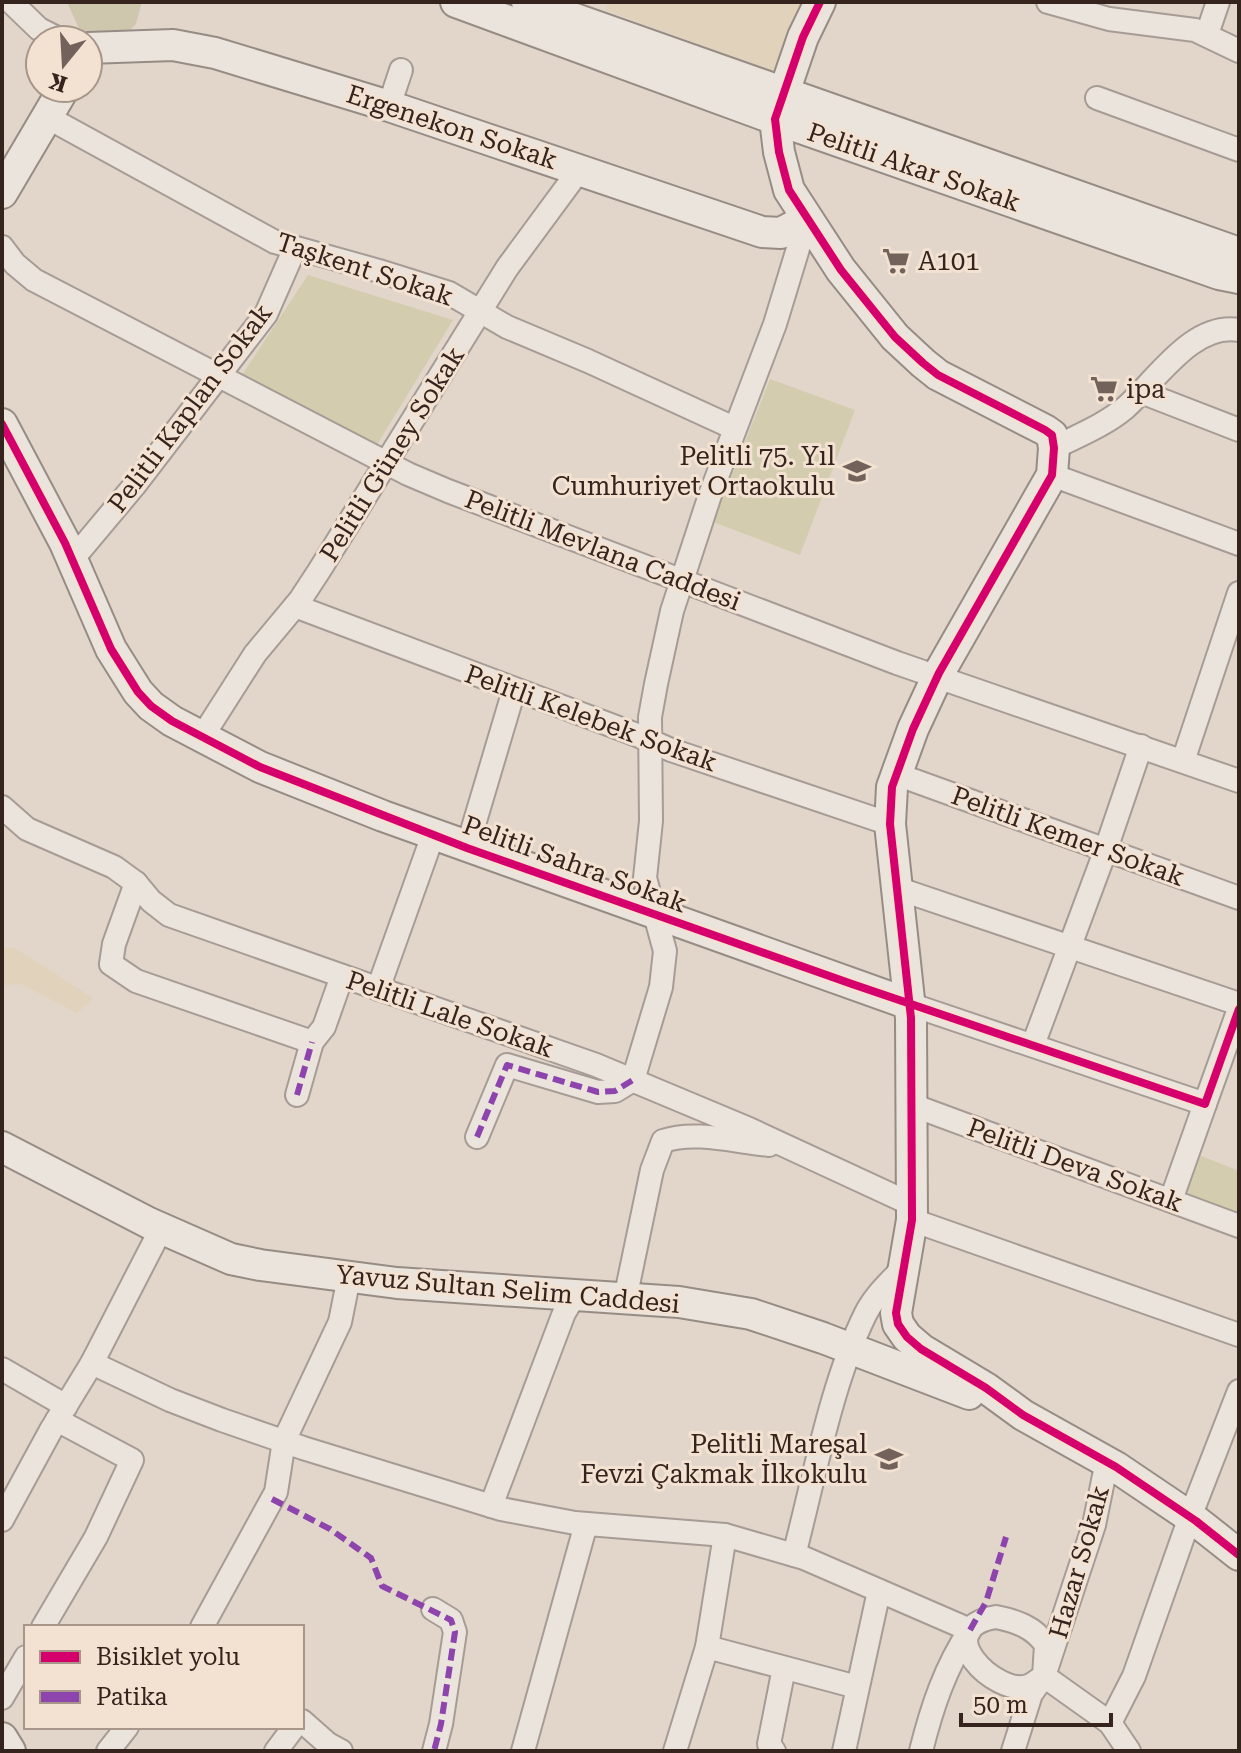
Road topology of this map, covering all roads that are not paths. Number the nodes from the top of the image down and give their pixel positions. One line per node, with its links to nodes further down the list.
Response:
1 (11, 2): 7 (street)
2 (456, 2): 14 (street, Pelitli Akar Sokak)
3 (527, 2): 14 (street, Pelitli Akar Sokak)
4 (820, 2): 14 (street)
5 (1048, 2): 8 (street)
6 (1218, 2): 8 (street)
7 (34, 24)
8 (1207, 34): 10 (street)
9 (104, 47): 15 (street, Ergenekon Sokak)
10 (1239, 51)
11 (401, 70): 15 (street)
12 (1097, 98): 17 (street)
13 (55, 104): 16 (street)
14 (779, 105): 20 (street); 23 (street, Pelitli Akar Sokak); 24 (street, Pelitli Akar Sokak)
15 (389, 106): 18 (street, Ergenekon Sokak)
16 (47, 117): 19 (street); 22 (street, Taşkent Sokak)
17 (1239, 150)
18 (580, 169): 20 (street, Ergenekon Sokak); 25 (street, Pelitli Güney Sokak)
19 (2, 193)
20 (807, 219): 30 (street); 33 (street)
21 (2, 247): 27 (street, Pelitli Mevlana Caddesi)
22 (295, 248): 25 (street, Taşkent Sokak); 27 (street, Pelitli Kaplan Sokak)
23 (1239, 253)
24 (1239, 278)
25 (480, 311): 30 (street, Taşkent Sokak); 32 (street, Pelitli Güney Sokak)
26 (1232, 329): 28 (street)
27 (219, 375): 32 (street, Pelitli Mevlana Caddesi); 35 (street, Pelitli Kaplan Sokak)
28 (1141, 392): 31 (street); 33 (street)
29 (2, 424): 35 (street, Pelitli Sahra Sokak)
30 (734, 428): 36 (street)
31 (1239, 430)
32 (386, 462): 36 (street, Pelitli Mevlana Caddesi); 38 (street, Pelitli Güney Sokak)
33 (1053, 462): 34 (street); 39 (street)
34 (1239, 544)
35 (72, 560): 41 (street, Pelitli Sahra Sokak)
36 (682, 580): 39 (street, Pelitli Mevlana Caddesi); 42 (street)
37 (1239, 593): 44 (street)
38 (295, 606): 40 (street, Pelitli Kelebek Sokak); 41 (street, Pelitli Güney Sokak)
39 (938, 677): 43 (street, Pelitli Mevlana Caddesi); 45 (street)
40 (514, 690): 42 (street, Pelitli Kelebek Sokak); 50 (street)
41 (202, 737): 49 (street, Pelitli Sahra Sokak)
42 (651, 741): 48 (street, Pelitli Kelebek Sokak); 55 (street)
43 (1141, 746): 44 (street, Pelitli Mevlana Caddesi); 51 (street)
44 (1183, 761): 46 (street, Pelitli Mevlana Caddesi)
45 (896, 774): 48 (street); 51 (street, Pelitli Kemer Sokak)
46 (1239, 781)
47 (2, 807): 52 (street, Pelitli Lale Sokak)
48 (890, 824): 53 (street)
49 (433, 835): 50 (street, Pelitli Sahra Sokak); 58 (street)
50 (467, 848): 55 (street, Pelitli Sahra Sokak)
51 (1106, 849): 54 (street, Pelitli Kemer Sokak); 56 (street)
52 (136, 883): 57 (street, Pelitli Lale Sokak); 61 (street)
53 (899, 889): 56 (street); 59 (street)
54 (1239, 898)
55 (653, 914): 59 (street, Pelitli Sahra Sokak); 63 (street)
56 (1069, 946): 60 (street); 62 (street)
57 (342, 976): 58 (street, Pelitli Lale Sokak); 61 (street)
58 (378, 989): 63 (street, Pelitli Lale Sokak)
59 (909, 1004): 62 (street, Pelitli Sahra Sokak); 66 (street)
60 (1239, 1007): 65 (street)
61 (312, 1042): 64 (street)
62 (1033, 1045): 65 (street, Pelitli Sahra Sokak)
63 (633, 1080): 67 (street); 68 (street, Pelitli Lale Sokak)
64 (297, 1095)
65 (1205, 1104): 70 (street)
66 (912, 1105): 70 (street, Pelitli Deva Sokak); 71 (street)
67 (477, 1137)
68 (787, 1146): 71 (street, Pelitli Lale Sokak); 77 (street)
69 (2, 1147): 73 (street, Yavuz Sultan Selim Caddesi)
70 (1171, 1200): 72 (street, Pelitli Deva Sokak)
71 (911, 1212): 74 (street); 78 (street, Pelitli Lale Sokak)
72 (1239, 1226)
73 (161, 1229): 75 (street, Yavuz Sultan Selim Caddesi); 80 (street)
74 (904, 1267): 79 (street); 84 (street)
75 (349, 1277): 76 (street, Yavuz Sultan Selim Caddesi); 85 (street)
76 (575, 1295): 77 (street, Yavuz Sultan Selim Caddesi); 88 (street)
77 (625, 1299): 79 (street, Yavuz Sultan Selim Caddesi)
78 (1239, 1335)
79 (852, 1349): 84 (street, Yavuz Sultan Selim Caddesi); 93 (street)
80 (92, 1363): 83 (street); 85 (street)
81 (2, 1369): 83 (street)
82 (1239, 1391): 86 (street)
83 (61, 1413): 90 (street); 97 (street)
84 (1023, 1415): 87 (street)
85 (284, 1441): 88 (street); 98 (street)
86 (1230, 1442): 89 (street)
87 (1107, 1461): 89 (street); 103 (street, Hazar Sokak)
88 (491, 1506): 91 (street)
89 (1190, 1517): 94 (street); 107 (street)
90 (2, 1520)
91 (586, 1524): 92 (street); 117 (street)
92 (725, 1535): 93 (street); 100 (street)
93 (794, 1555): 95 (street)
94 (1239, 1555)
95 (879, 1591): 99 (street); 104 (street)
96 (433, 1609): 116 (street)
97 (44, 1625)
98 (203, 1625)
99 (970, 1630): 103 (street); 103 (street); 121 (street)
100 (707, 1647): 102 (street); 118 (street)
101 (24, 1660): 105 (street)
102 (784, 1668): 104 (street); 119 (street)
103 (1044, 1676): 107 (street); 122 (street, Hazar Sokak)
104 (857, 1687): 120 (street)
105 (2, 1698)
106 (304, 1723): 115 (street)
107 (1110, 1723): 111 (street)
108 (125, 1729): 113 (street)
109 (292, 1729): 114 (street)
110 (2, 1738): 112 (street)
111 (1124, 1749)
112 (10, 1751)
113 (108, 1751)
114 (276, 1751)
115 (341, 1751)
116 (434, 1751)
117 (523, 1751)
118 (675, 1751)
119 (774, 1751)
120 (844, 1751)
121 (921, 1751)
122 (1013, 1751)

